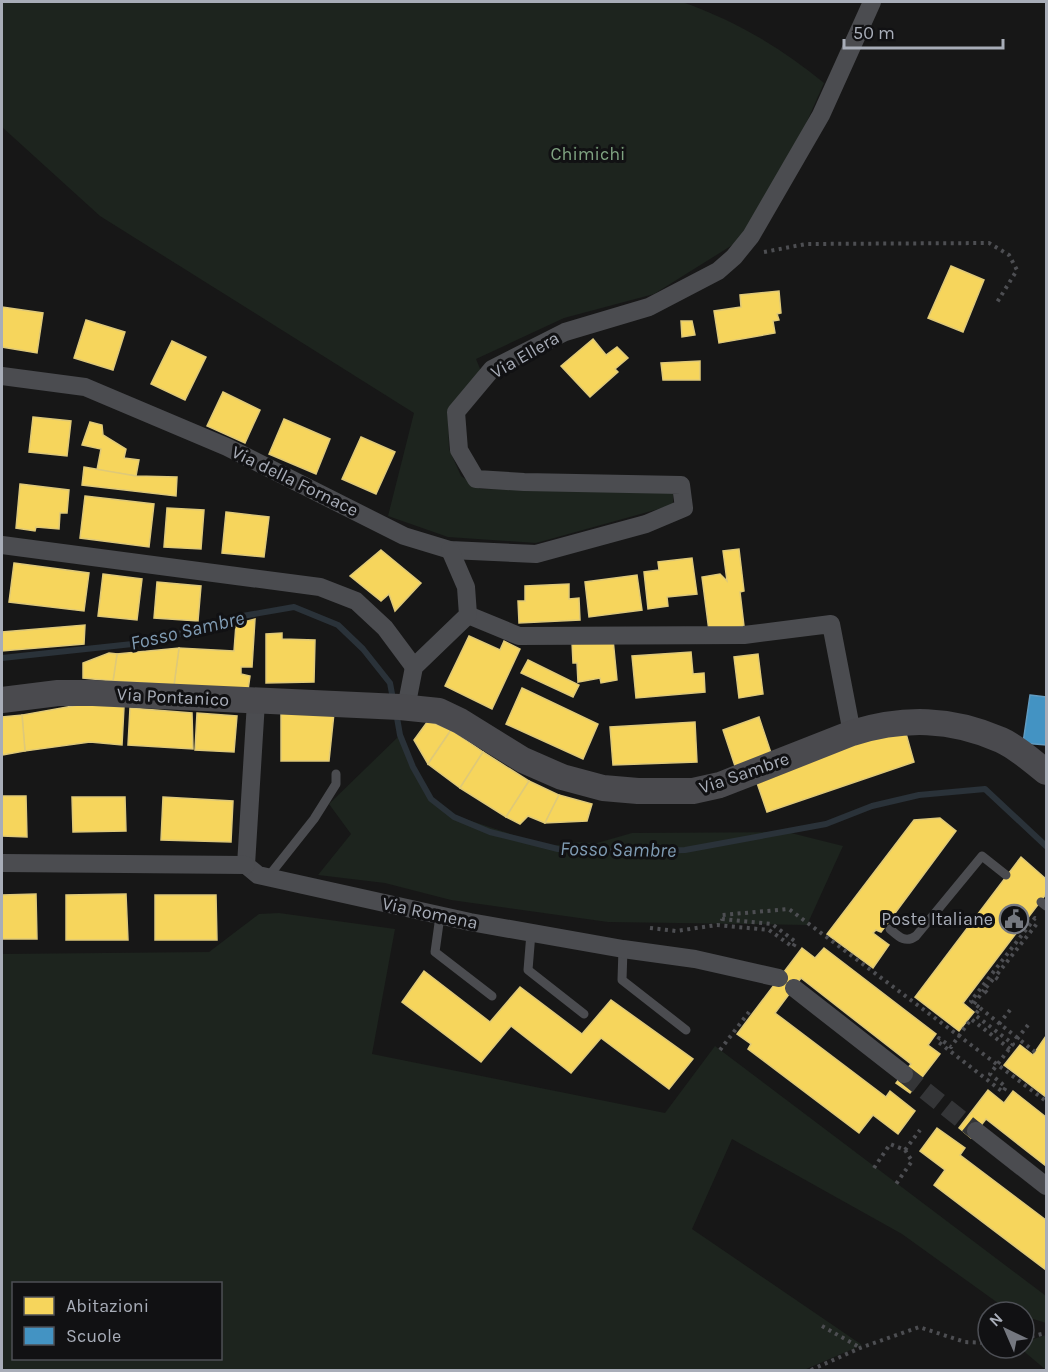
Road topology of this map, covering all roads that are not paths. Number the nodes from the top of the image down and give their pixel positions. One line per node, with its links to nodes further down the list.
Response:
1 (872, 2): 4 (street, Via Ellera)
2 (2, 376): 4 (street, Via della Fornace)
3 (2, 545): 6 (street)
4 (450, 550): 5 (street)
5 (468, 615): 6 (street); 11 (street)
6 (414, 667): 10 (street)
7 (2, 700): 8 (street, Via Pontanico)
8 (256, 702): 9 (street, Via Pontanico); 15 (street)
9 (345, 705): 10 (street, Via Sambre)
10 (403, 707): 11 (street, Via Sambre)
11 (852, 733): 12 (street, Via Sambre)
12 (1047, 772)
13 (336, 774): 17 (lane)
14 (2, 863): 15 (street)
15 (246, 865): 17 (street, Via Romena)
16 (1006, 875): 19 (lane)
17 (268, 877): 18 (street, Via Romena)
18 (440, 916): 20 (street, Via Romena); 22 (lane)
19 (890, 929)
20 (531, 933): 21 (street, Via Romena); 23 (lane)
21 (623, 949): 24 (lane); 25 (street, Via Romena)
22 (492, 996)
23 (584, 1014)
24 (686, 1030)
25 (904, 1074)
26 (976, 1131): 27 (street)
27 (1047, 1186)

